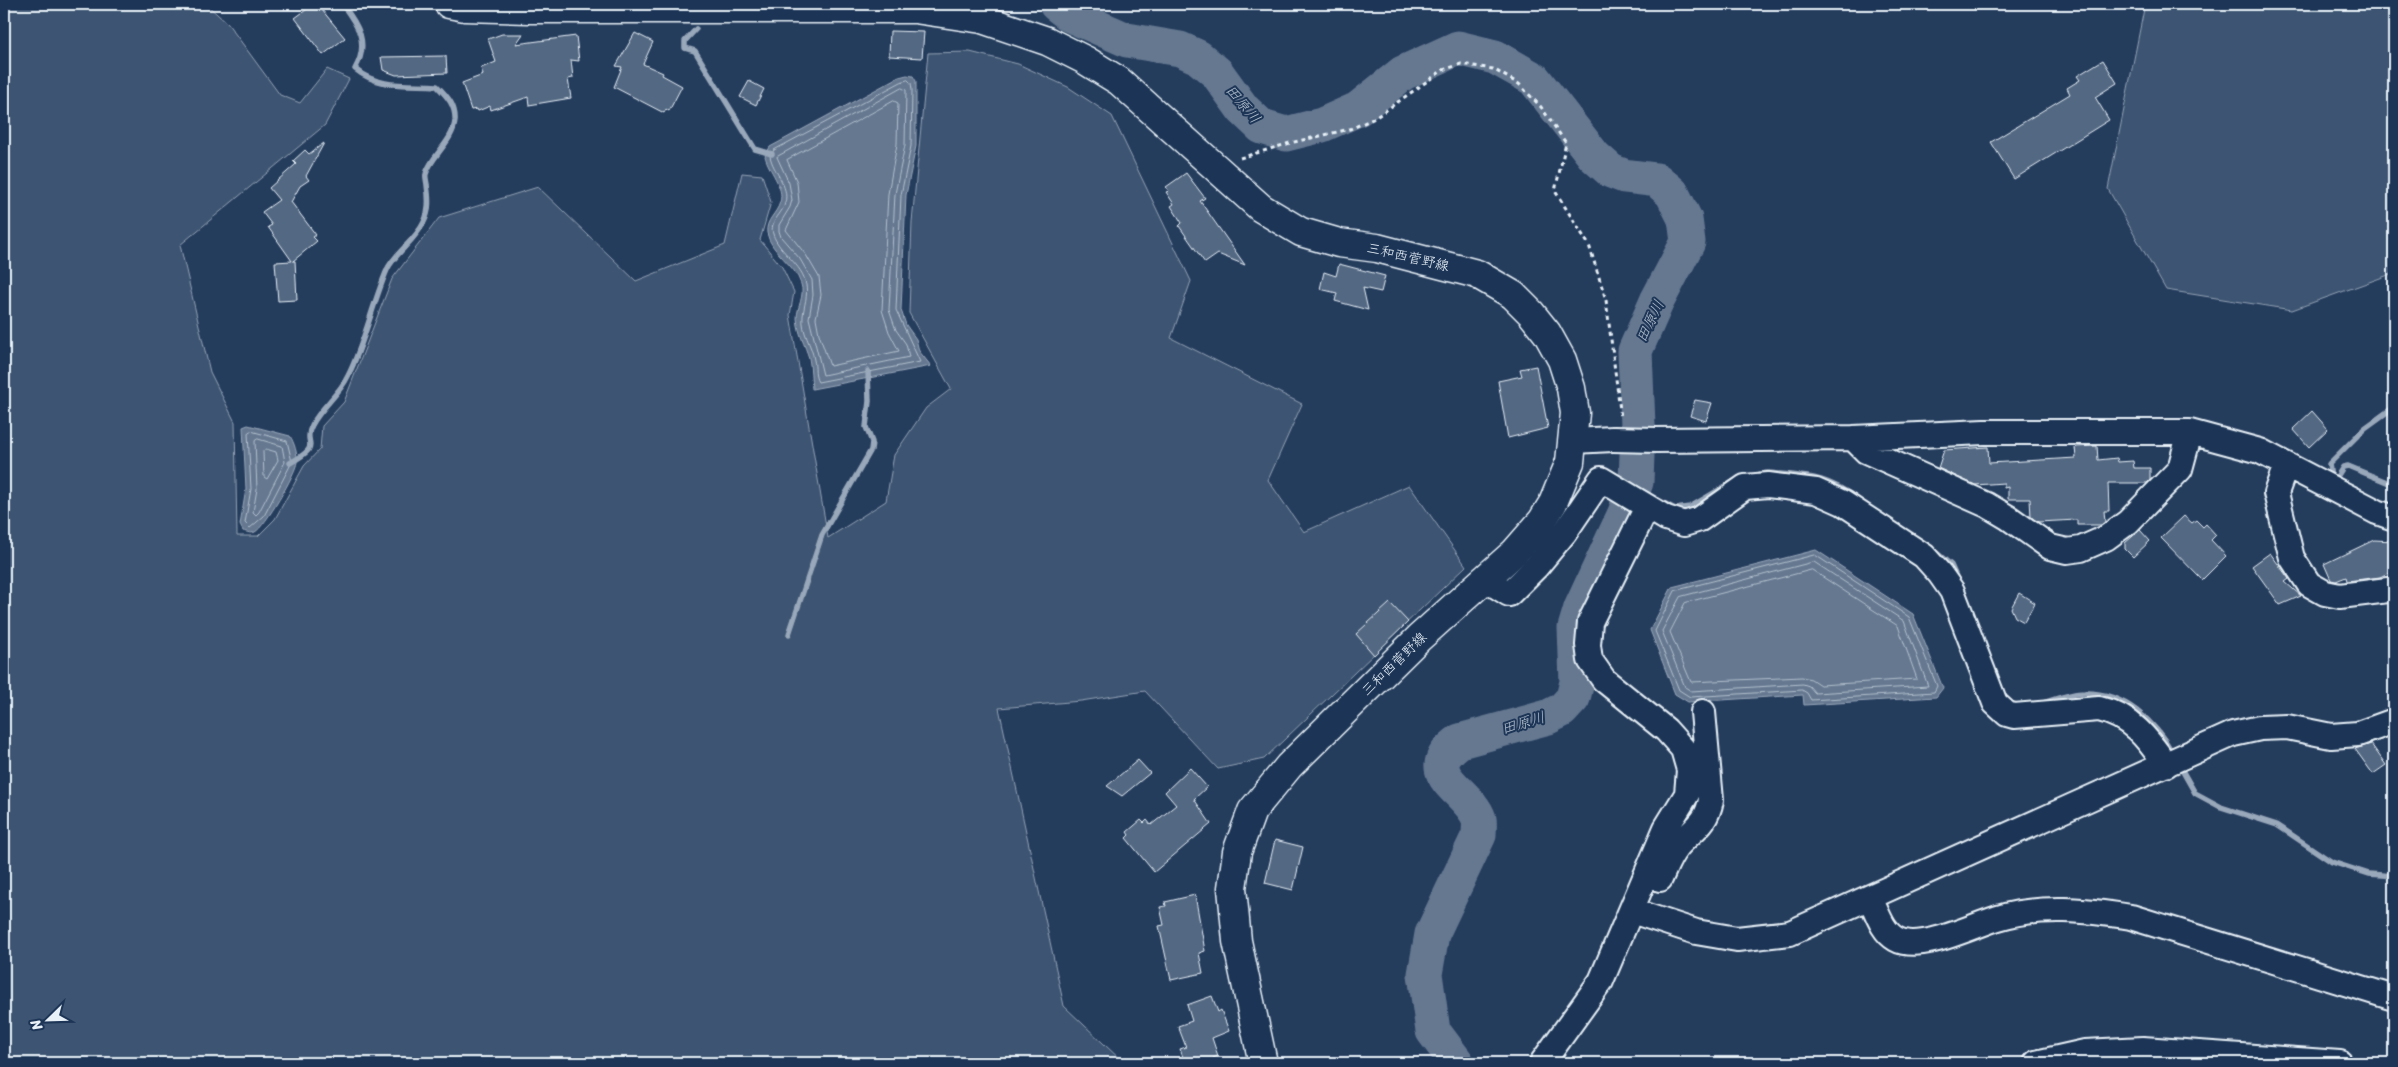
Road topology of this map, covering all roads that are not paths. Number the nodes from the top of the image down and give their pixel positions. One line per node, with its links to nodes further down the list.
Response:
1 (449, 4): 2 (main road, 三和西菅野線)
2 (915, 6): 5 (main road, 三和西菅野線)
3 (2190, 432): 4 (street); 4 (street); 6 (street)
4 (1853, 438): 5 (street, bridge)
5 (1573, 440): 9 (main road, 三和西菅野線)
6 (2286, 465): 8 (street); 10 (street)
7 (1638, 501): 9 (street); 13 (street); 15 (street)
8 (2394, 518)
9 (1485, 579): 17 (main road, 三和西菅野線)
10 (2394, 591)
11 (1703, 712): 15 (street)
12 (2394, 721): 13 (street)
13 (2174, 761): 14 (street)
14 (1870, 898): 15 (street); 16 (street)
15 (1639, 913): 18 (street)
16 (2394, 998)
17 (1263, 1063)
18 (1542, 1063)
19 (2036, 1063): 20 (street)
20 (2340, 1063)

